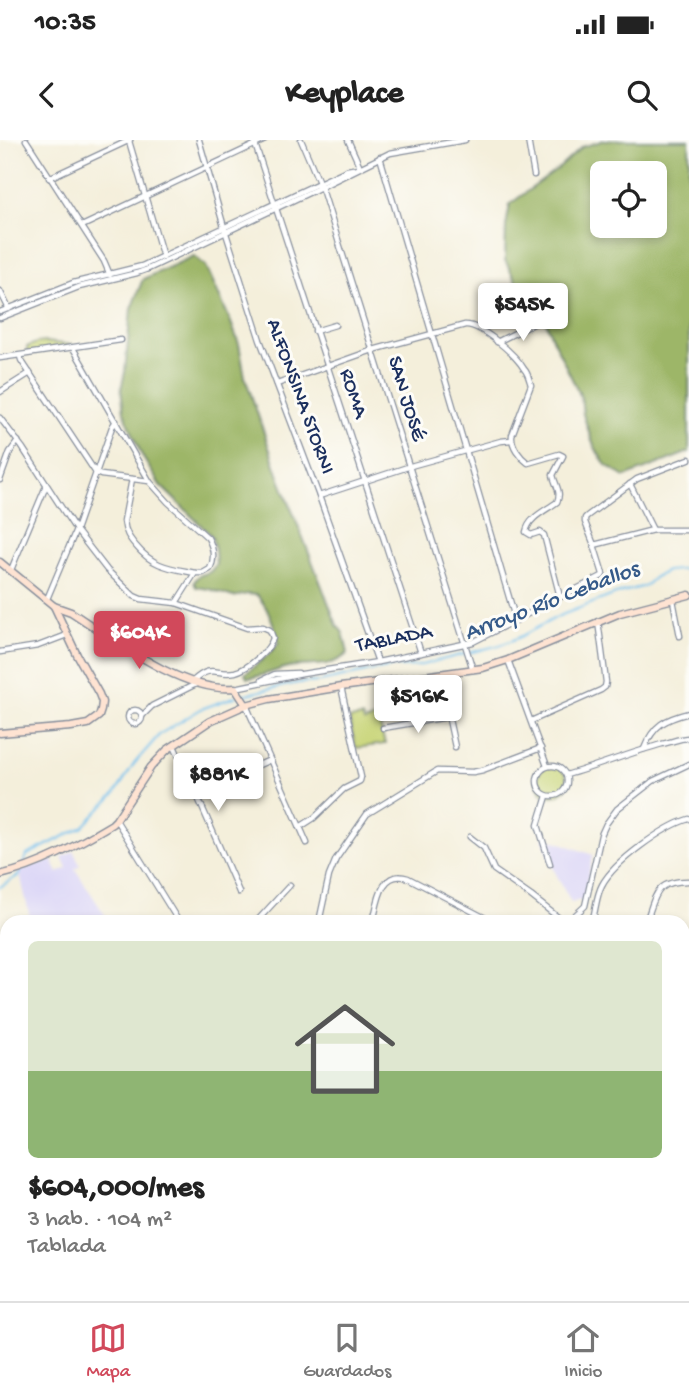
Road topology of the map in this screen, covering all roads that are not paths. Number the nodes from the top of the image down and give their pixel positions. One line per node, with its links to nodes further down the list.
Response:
1 (26, 140): 15 (street)
2 (130, 140): 15 (street); 17 (street)
3 (199, 140): 12 (street, ALFONSINA STORNI)
4 (265, 140): 10 (street)
5 (301, 140): 16 (street, SAN JOSÉ)
6 (348, 140): 13 (street)
7 (465, 140): 9 (street)
8 (528, 140): 14 (street)
9 (455, 141): 11 (street)
10 (255, 144): 12 (street); 18 (street, ROMA)
11 (380, 157): 13 (street); 29 (street)
12 (206, 167): 17 (street); 20 (street, ALFONSINA STORNI)
13 (358, 168): 16 (street)
14 (534, 175)
15 (49, 178): 19 (street)
16 (320, 185): 18 (street); 33 (street, SAN JOSÉ)
17 (146, 196): 19 (street); 21 (street)
18 (275, 206): 20 (street); 28 (street, ROMA)
19 (82, 226): 22 (street)
20 (225, 230): 21 (street); 38 (street, ALFONSINA STORNI)
21 (164, 259): 22 (street)
22 (111, 276): 24 (street)
23 (0, 291): 24 (street)
24 (9, 311): 25 (street)
25 (0, 315)
26 (537, 322): 31 (street)
27 (335, 325): 28 (street)
28 (315, 331): 36 (street, ROMA)
29 (431, 334): 31 (street); 33 (street); 44 (street)
30 (121, 340): 32 (street)
31 (497, 342): 42 (street)
32 (73, 348): 34 (street); 41 (street)
33 (373, 350): 36 (street); 46 (street, SAN JOSÉ)
34 (20, 356): 35 (street); 37 (street)
35 (0, 358)
36 (327, 367): 38 (street); 51 (street, ROMA)
37 (30, 373): 39 (street); 47 (street)
38 (277, 384): 54 (street, ALFONSINA STORNI)
39 (0, 392)
40 (0, 418): 43 (street)
41 (116, 421): 47 (street); 50 (street)
42 (511, 440): 44 (street); 63 (street)
43 (18, 441): 49 (street); 53 (street)
44 (466, 450): 46 (street); 68 (street)
45 (689, 459): 52 (street)
46 (410, 467): 51 (street); 72 (street, SAN JOSÉ)
47 (96, 473): 48 (street); 55 (street)
48 (132, 479): 50 (street); 61 (street)
49 (0, 480)
50 (150, 482): 61 (street)
51 (365, 482): 54 (street); 74 (street, ROMA)
52 (631, 484): 56 (street); 58 (street)
53 (46, 486): 55 (street); 60 (street)
54 (319, 496): 76 (street, ALFONSINA STORNI)
55 (76, 530): 64 (street); 66 (street)
56 (653, 530): 57 (street); 58 (street)
57 (689, 530)
58 (594, 545): 63 (street, TABLADA)
59 (0, 562): 60 (main road)
60 (11, 570): 64 (main road)
61 (195, 573): 66 (street)
62 (689, 595): 65 (main road)
63 (560, 597): 68 (street, TABLADA)
64 (47, 599): 67 (main road)
65 (672, 599): 69 (main road); 71 (street)
66 (176, 603): 79 (street)
67 (54, 606): 70 (main road); 79 (main road, TABLADA)
68 (516, 621): 72 (street, TABLADA)
69 (598, 621): 75 (main road); 86 (street)
70 (68, 635): 73 (street); 88 (main road)
71 (680, 636)
72 (466, 646): 74 (street, TABLADA); 77 (street, SAN JOSÉ)
73 (0, 652)
74 (421, 653): 76 (street, TABLADA)
75 (508, 660): 77 (main road); 86 (street)
76 (378, 662): 81 (street, TABLADA)
77 (473, 670): 78 (main road)
78 (439, 674): 80 (main road); 85 (street)
79 (195, 681): 81 (main road, TABLADA); 84 (street)
80 (341, 687): 82 (main road); 102 (street)
81 (236, 690): 82 (main road)
82 (244, 702): 90 (main road); 94 (street)
83 (689, 713): 93 (street)
84 (142, 716)
85 (448, 717): 87 (street); 91 (street)
86 (530, 721): 92 (street)
87 (383, 728)
88 (0, 733)
89 (689, 737): 93 (street)
90 (173, 745): 98 (street); 101 (main road)
91 (454, 747)
92 (541, 748): 96 (street); 112 (street)
93 (644, 749): 97 (street)
94 (270, 760): 98 (street); 102 (street)
95 (689, 764): 116 (street)
96 (547, 766): 97 (street); 99 (street)
97 (566, 775): 99 (street)
98 (196, 793): 109 (street)
99 (547, 796): 105 (street)
100 (689, 819): 117 (street)
101 (117, 820): 106 (main road); 110 (street)
102 (300, 827): 104 (street)
103 (470, 837): 115 (street)
104 (307, 843)
105 (550, 864)
106 (0, 875)
107 (688, 881): 118 (street)
108 (290, 886): 111 (street)
109 (239, 892)
110 (175, 915)
111 (263, 915)
112 (321, 915)
113 (375, 915): 114 (street)
114 (479, 915)
115 (555, 915)
116 (575, 915)
117 (594, 915)
118 (649, 915)

